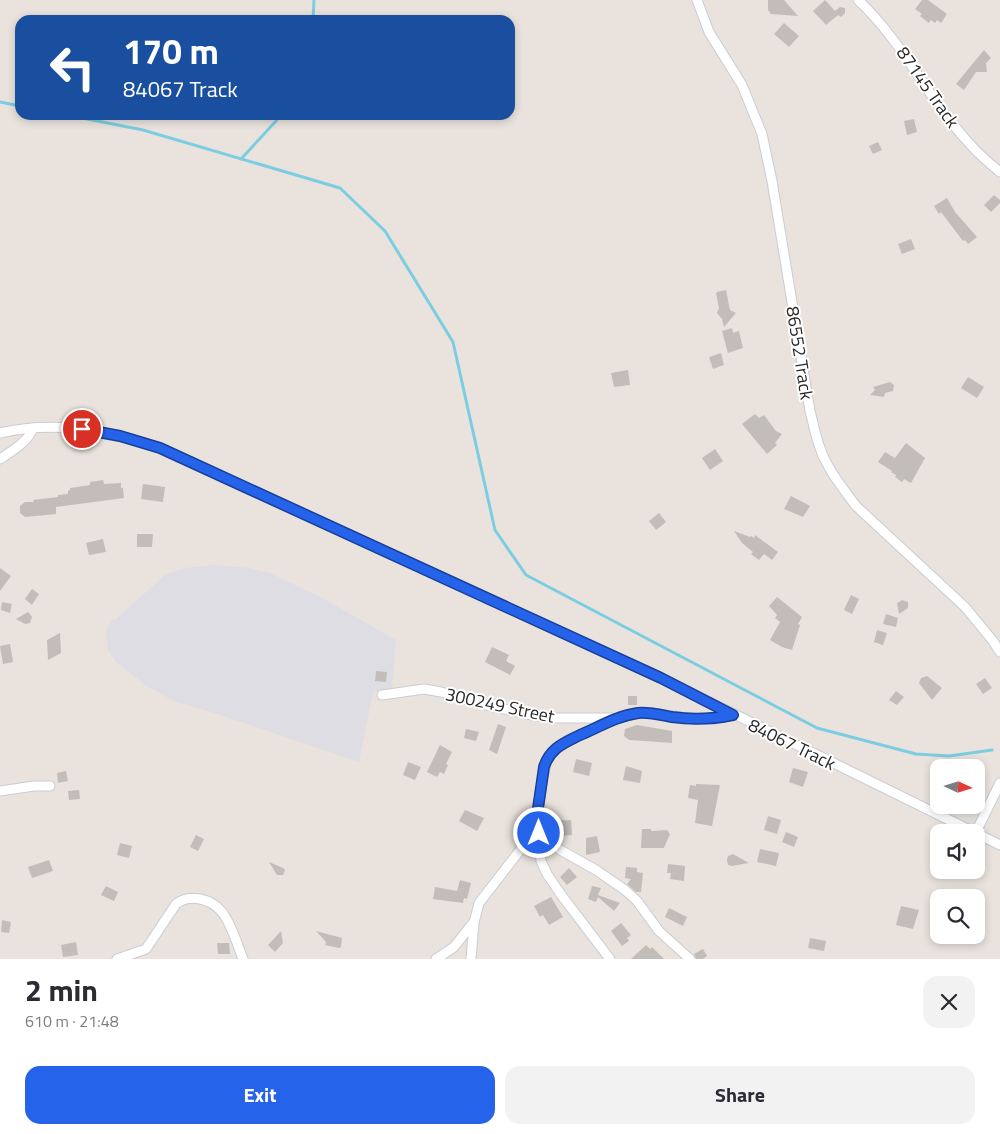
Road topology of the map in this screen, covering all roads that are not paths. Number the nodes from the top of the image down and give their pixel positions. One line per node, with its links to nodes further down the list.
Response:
1 (697, 0): 7 (street, 86552 Track)
2 (858, 0): 3 (street, 87145 Track)
3 (1000, 172)
4 (33, 428): 5 (street, 84067 Track); 6 (street); 9 (street, 84067 Track)
5 (0, 433)
6 (0, 459)
7 (1000, 652)
8 (382, 695): 10 (street, 300249 Street)
9 (733, 715): 10 (street); 15 (street, 84067 Track)
10 (618, 718): 14 (street)
11 (1000, 783): 16 (street)
12 (50, 786): 13 (street)
13 (0, 791)
14 (536, 822): 18 (street); 20 (street)
15 (959, 824)
16 (980, 824)
17 (985, 837): 19 (street, 84067 Track)
18 (539, 838): 25 (street); 26 (street)
19 (1000, 845)
20 (474, 922): 23 (street); 24 (street)
21 (117, 959): 22 (street)
22 (243, 959)
23 (436, 959)
24 (471, 959)
25 (610, 959)
26 (690, 959)

